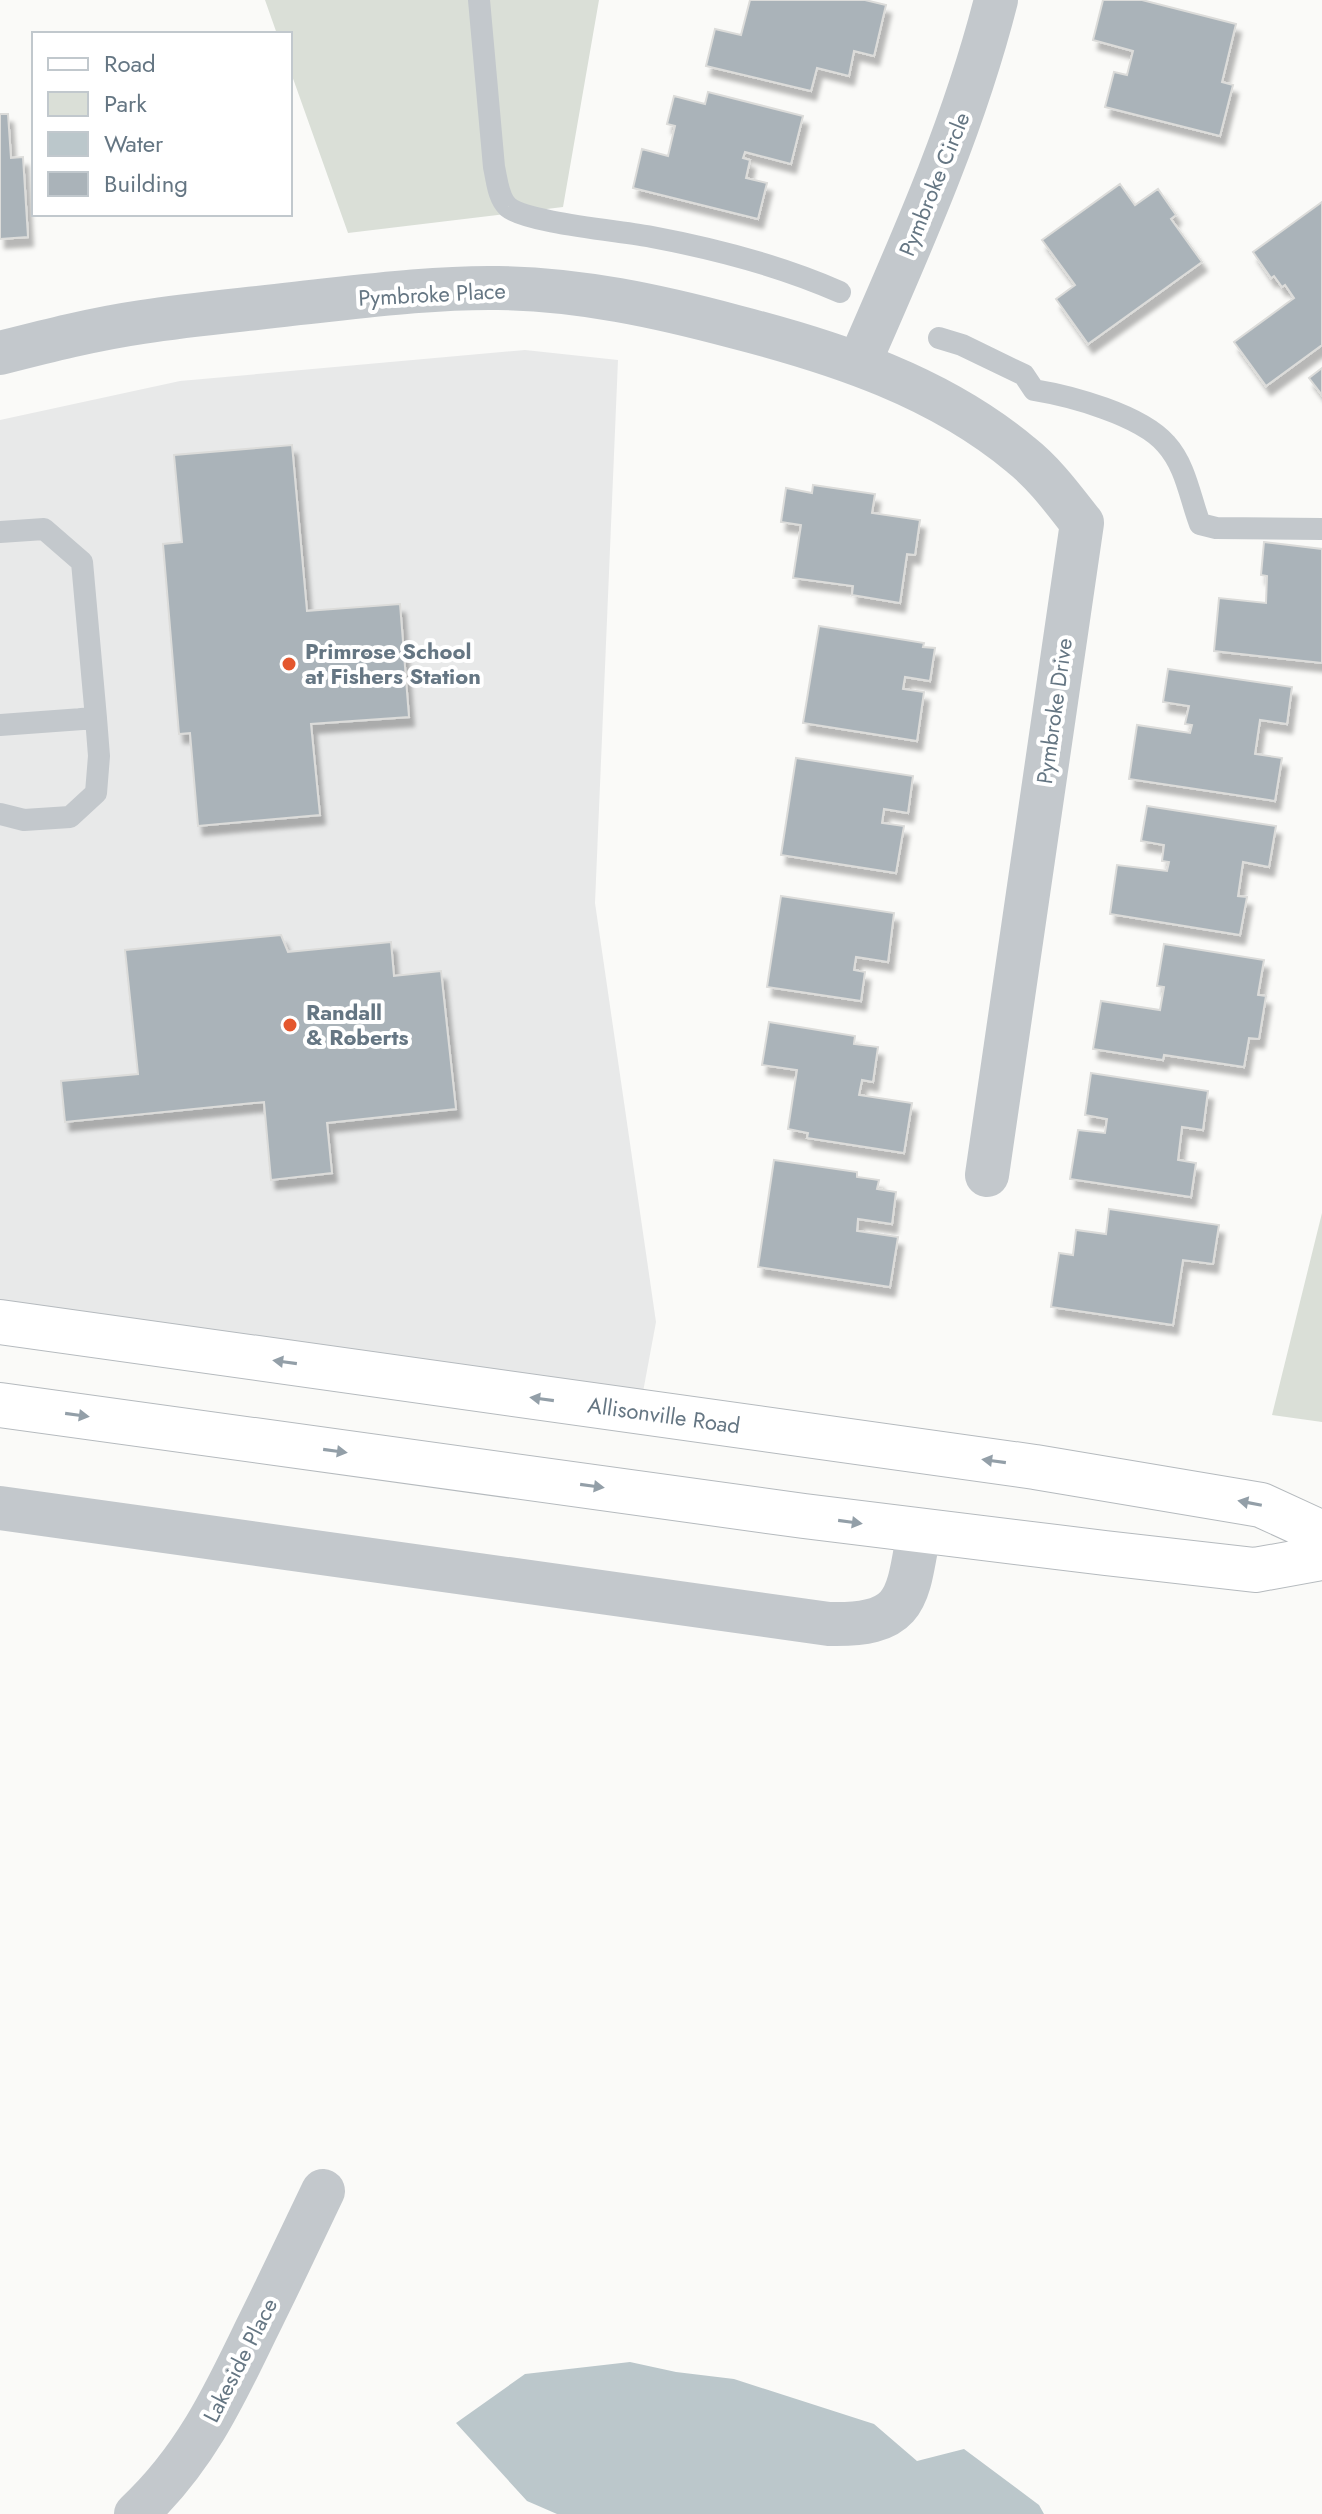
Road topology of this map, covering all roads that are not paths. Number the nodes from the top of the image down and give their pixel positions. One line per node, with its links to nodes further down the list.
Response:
1 (479, 0): 3 (lane)
2 (996, 0): 6 (street, Pymbroke Circle)
3 (840, 292)
4 (939, 338): 7 (lane)
5 (0, 353): 6 (street, Pymbroke Place)
6 (859, 363): 12 (street, Pymbroke Drive)
7 (1322, 529)
8 (0, 532): 9 (lane)
9 (96, 718): 10 (lane); 11 (lane)
10 (0, 725)
11 (0, 814)
12 (987, 1175)
13 (0, 1322): 17 (main road, Allisonville Road, one-way to 13)
14 (0, 1405): 16 (main road, one-way to 16)
15 (0, 1508): 16 (street)
16 (919, 1531): 18 (main road)
17 (1322, 1533)
18 (1322, 1558)
19 (323, 2191): 20 (street, Lakeside Place)
20 (136, 2514)

